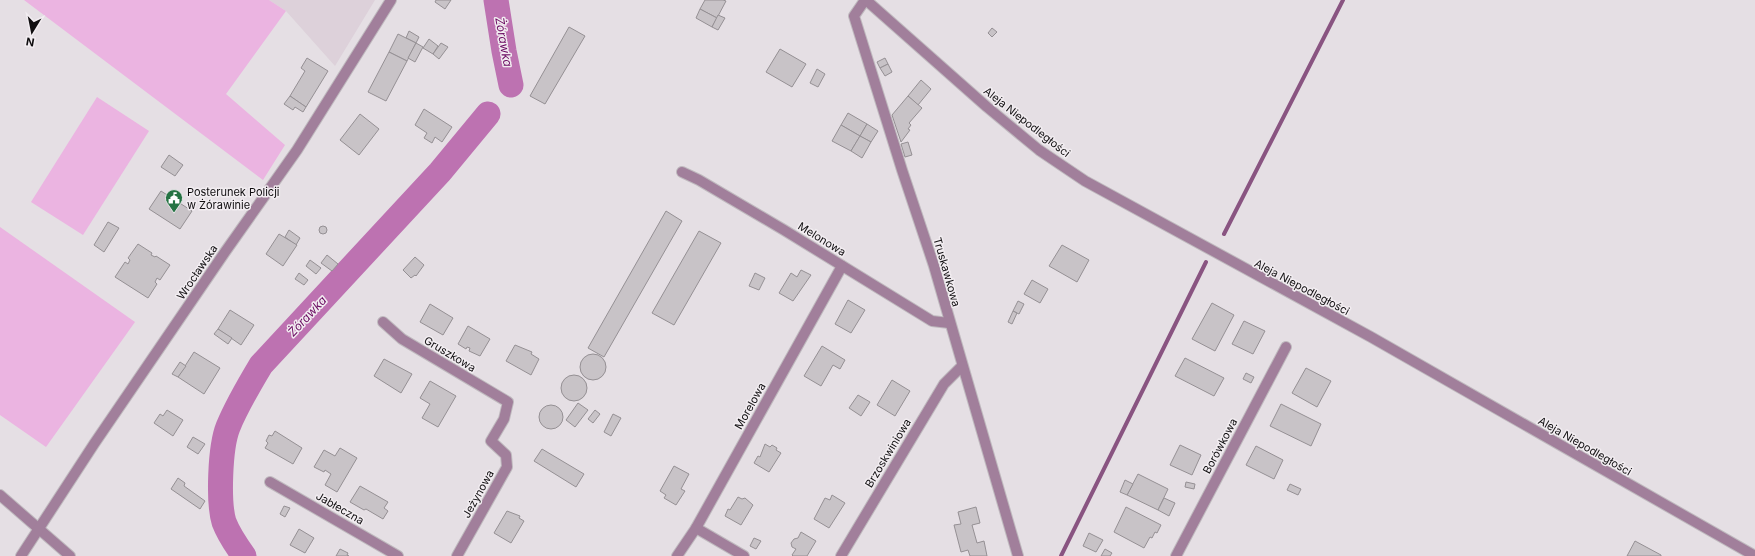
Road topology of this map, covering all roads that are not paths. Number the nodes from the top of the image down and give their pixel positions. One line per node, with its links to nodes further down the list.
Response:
1 (391, 0): 13 (street, Wrocławska)
2 (866, 0): 6 (street, Truskawkowa); 23 (street, Aleja Niepodległości)
3 (682, 172): 4 (street, Melonowa)
4 (842, 266): 6 (street, Melonowa); 12 (street, Morelowa)
5 (383, 322): 9 (street, Gruszkowa)
6 (949, 323): 8 (street, Truskawkowa)
7 (1286, 347): 22 (street, Borówkowa)
8 (962, 366): 20 (street, Brzoskwiniowa); 21 (street, Truskawkowa)
9 (508, 402): 17 (street, Jeżynowa)
10 (270, 482): 16 (street, Jabłeczna)
11 (0, 495): 13 (street)
12 (696, 528): 18 (street, Morelowa); 19 (street)
13 (40, 529): 14 (street, Wrocławska); 15 (street)
14 (21, 556)
15 (70, 556)
16 (398, 556)
17 (457, 556)
18 (677, 556)
19 (744, 556)
20 (841, 556)
21 (1018, 556)
22 (1176, 556)
23 (1755, 556)

